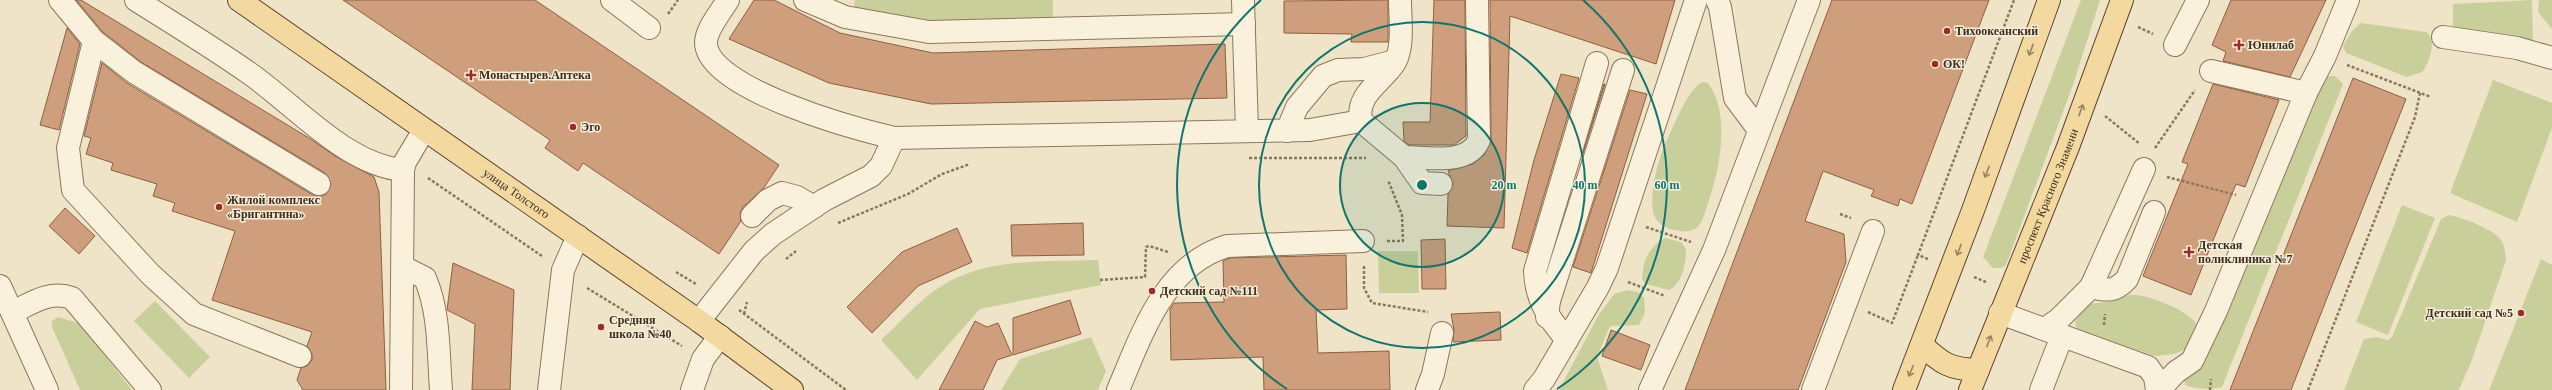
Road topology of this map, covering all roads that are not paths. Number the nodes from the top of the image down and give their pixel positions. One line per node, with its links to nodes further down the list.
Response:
1 (60, 0): 20 (street)
2 (136, 0): 35 (street)
3 (239, 0): 29 (main road, улица Толстого)
4 (612, 0): 18 (street)
5 (728, 0): 33 (street)
6 (805, 0): 17 (street)
7 (1243, 0): 17 (street)
8 (1400, 0): 23 (street)
9 (1477, 0): 34 (street)
10 (1696, 0): 54 (street)
11 (1716, 0): 30 (street)
12 (1809, 0): 30 (street)
13 (2049, 0): 55 (main road, one-way to 55)
14 (2122, 0): 48 (main road, проспект Красного Знамени, one-way to 14)
15 (2198, 0): 21 (street)
16 (2348, 0): 27 (street)
17 (1244, 24): 31 (street)
18 (649, 28)
19 (2443, 37): 22 (street)
20 (94, 41): 37 (street); 56 (street)
21 (2174, 45)
22 (2552, 58)
23 (1395, 61): 28 (street); 32 (street)
24 (1597, 64): 49 (street)
25 (1622, 70): 49 (street)
26 (2211, 71): 27 (street)
27 (2306, 93): 73 (street)
28 (1361, 121): 32 (street); 34 (street)
29 (424, 130): 35 (street); 43 (main road, улица Толстого)
30 (1759, 130): 68 (street)
31 (1247, 131): 32 (street); 33 (street)
32 (1287, 131)
33 (894, 138): 39 (street)
34 (1404, 157): 38 (street)
35 (404, 166): 45 (street)
36 (2144, 169): 46 (street)
37 (319, 184)
38 (1441, 184)
39 (814, 207): 41 (street); 50 (street)
40 (2154, 212): 46 (street)
41 (752, 216)
42 (1874, 231): 69 (street)
43 (578, 236): 50 (main road, улица Толстого); 62 (street)
44 (1363, 241): 65 (street)
45 (403, 267): 60 (street); 61 (street)
46 (2099, 289): 52 (street)
47 (4, 297): 58 (street); 59 (street)
48 (2000, 313): 52 (street); 57 (main road, проспект Красного Знамени, one-way to 48)
49 (1547, 317): 54 (street)
50 (699, 321): 53 (main road, улица Толстого)
51 (1439, 323): 66 (street)
52 (2053, 333): 72 (street); 73 (street)
53 (720, 336): 63 (street); 64 (main road, улица Толстого)
54 (1567, 340): 67 (street)
55 (1922, 345): 57 (main road); 70 (main road, one-way to 70)
56 (300, 356)
57 (1978, 370): 71 (main road, проспект Красного Знамени)
58 (47, 390)
59 (150, 390)
60 (401, 390)
61 (441, 390)
62 (548, 390)
63 (692, 390)
64 (792, 390)
65 (1118, 390)
66 (1427, 390)
67 (1535, 390)
68 (1650, 390)
69 (1813, 390)
70 (1904, 390)
71 (1970, 390)
72 (2041, 390)
73 (2158, 390)

